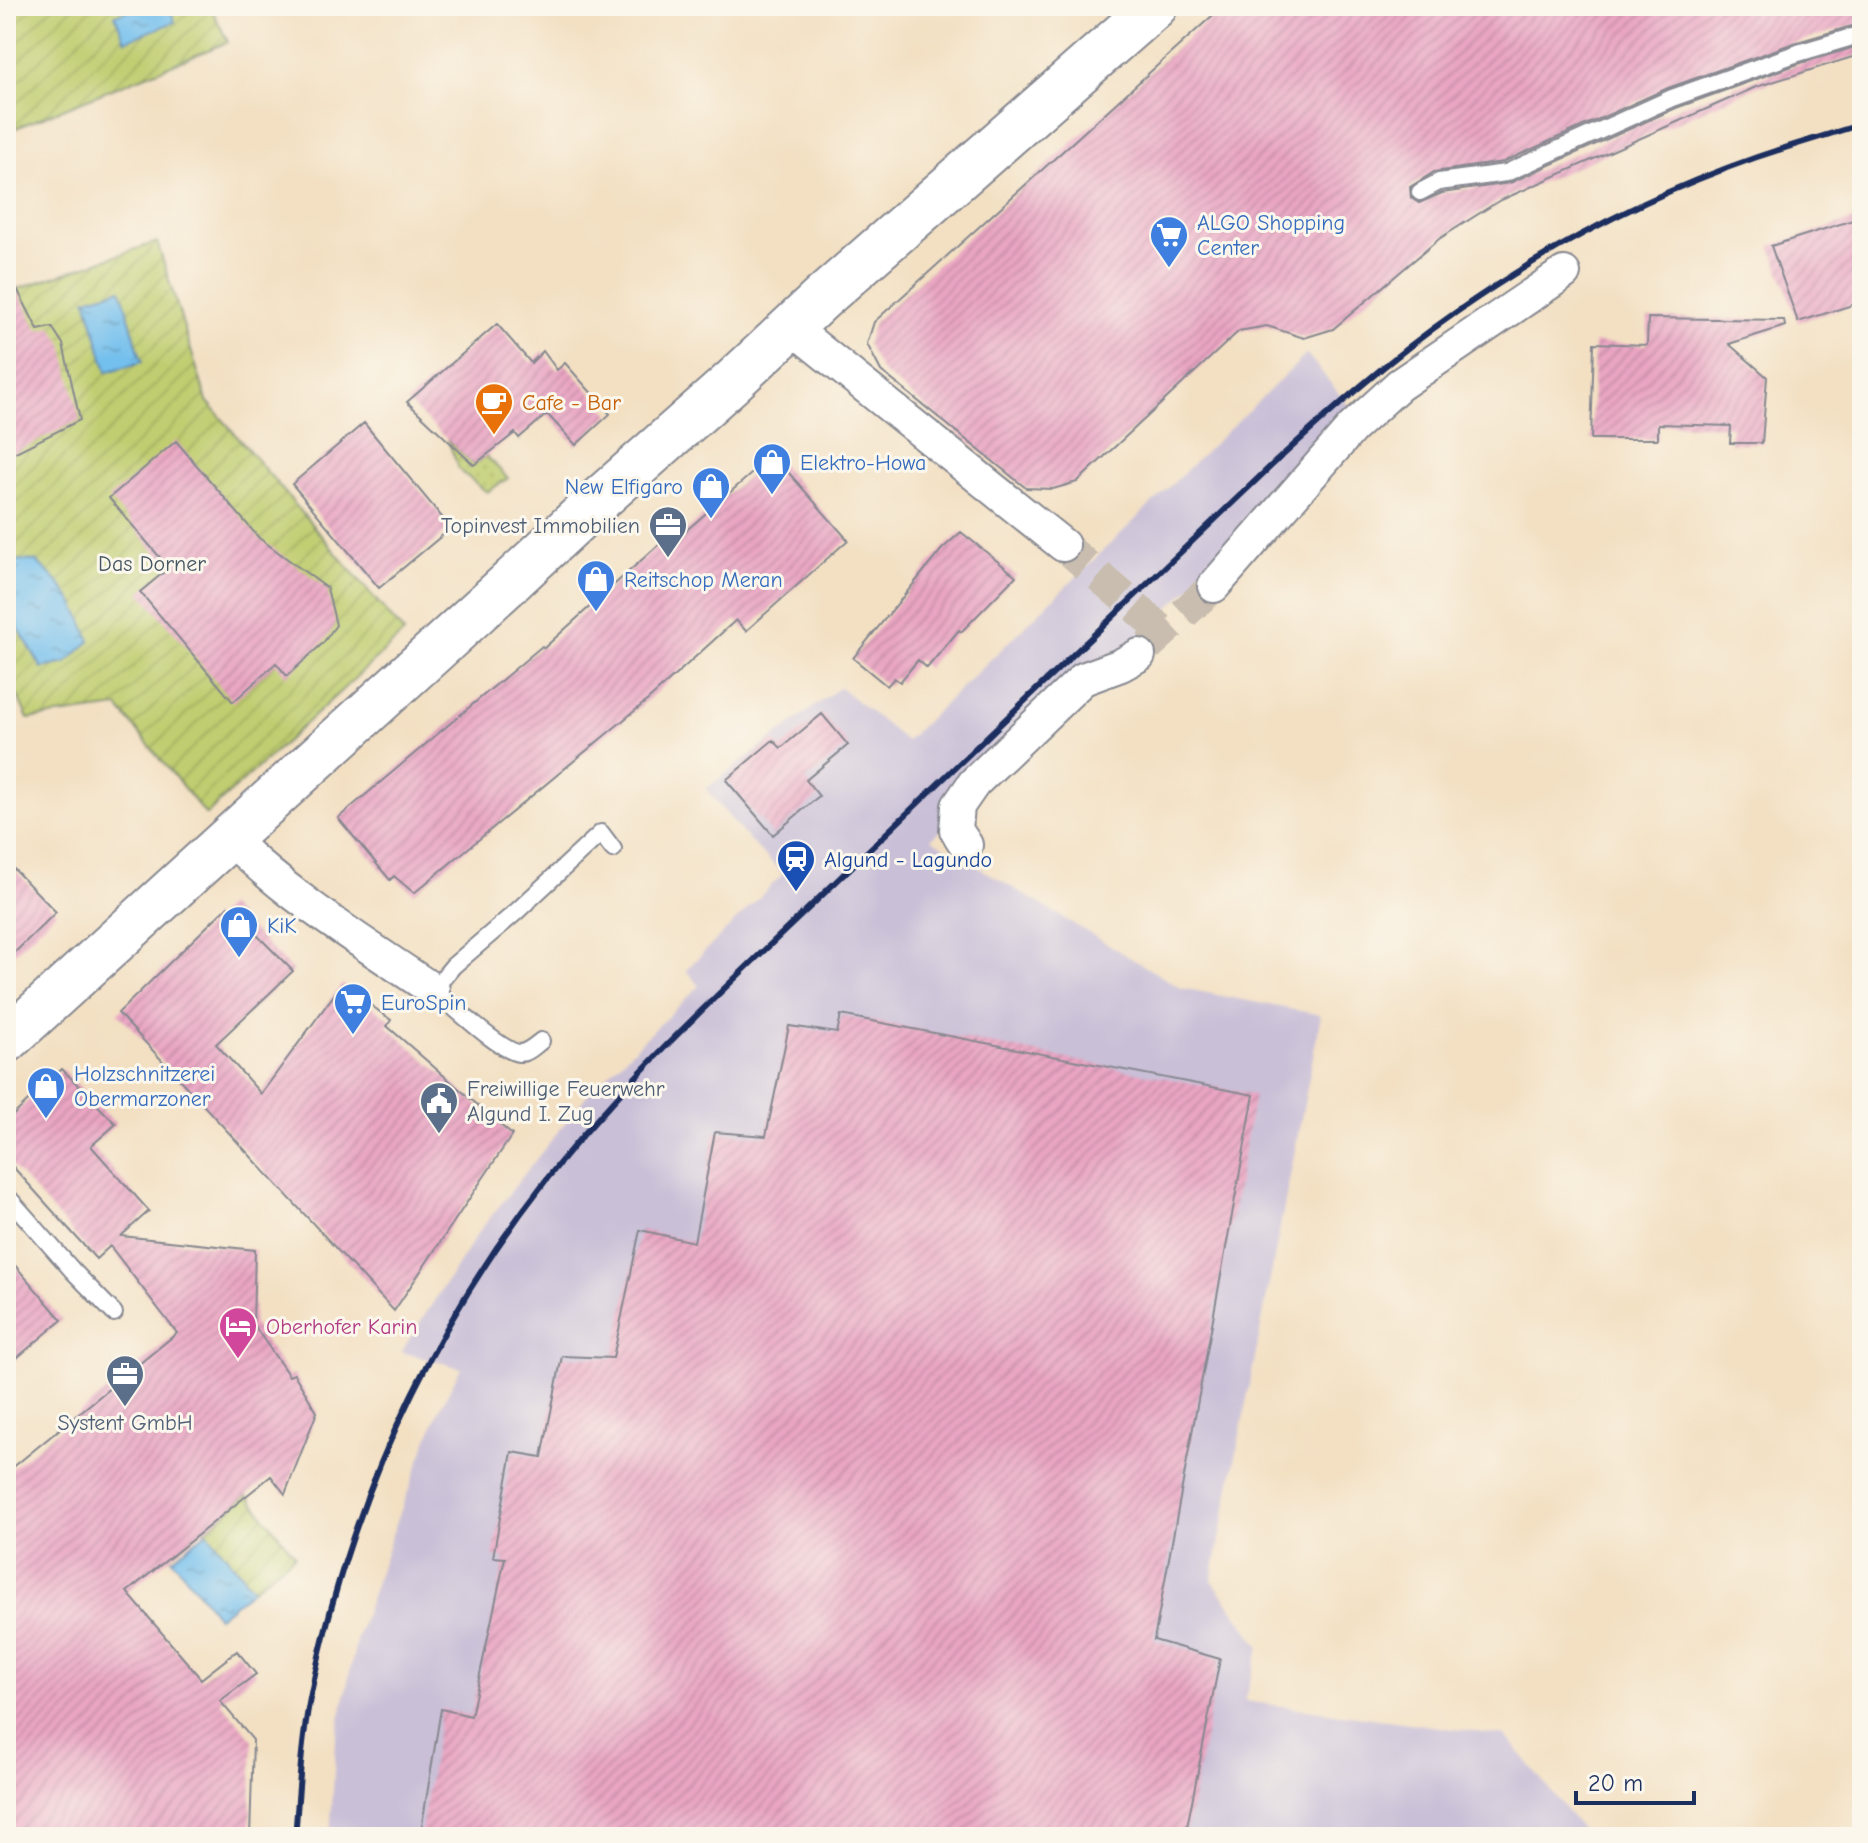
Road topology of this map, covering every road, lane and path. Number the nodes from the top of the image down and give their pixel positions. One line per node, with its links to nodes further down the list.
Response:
1 (1155, 6): 5 (main road)
2 (1862, 34): 3 (lane)
3 (1420, 192)
4 (1564, 273): 7 (street)
5 (791, 327): 6 (street); 9 (main road)
6 (1063, 545)
7 (1214, 586)
8 (1139, 655): 10 (street)
9 (230, 838): 12 (street); 13 (main road)
10 (966, 845)
11 (613, 849): 12 (lane)
12 (433, 990): 14 (lane)
13 (6, 1041)
14 (541, 1041)
15 (6, 1195): 16 (lane)
16 (114, 1313)

